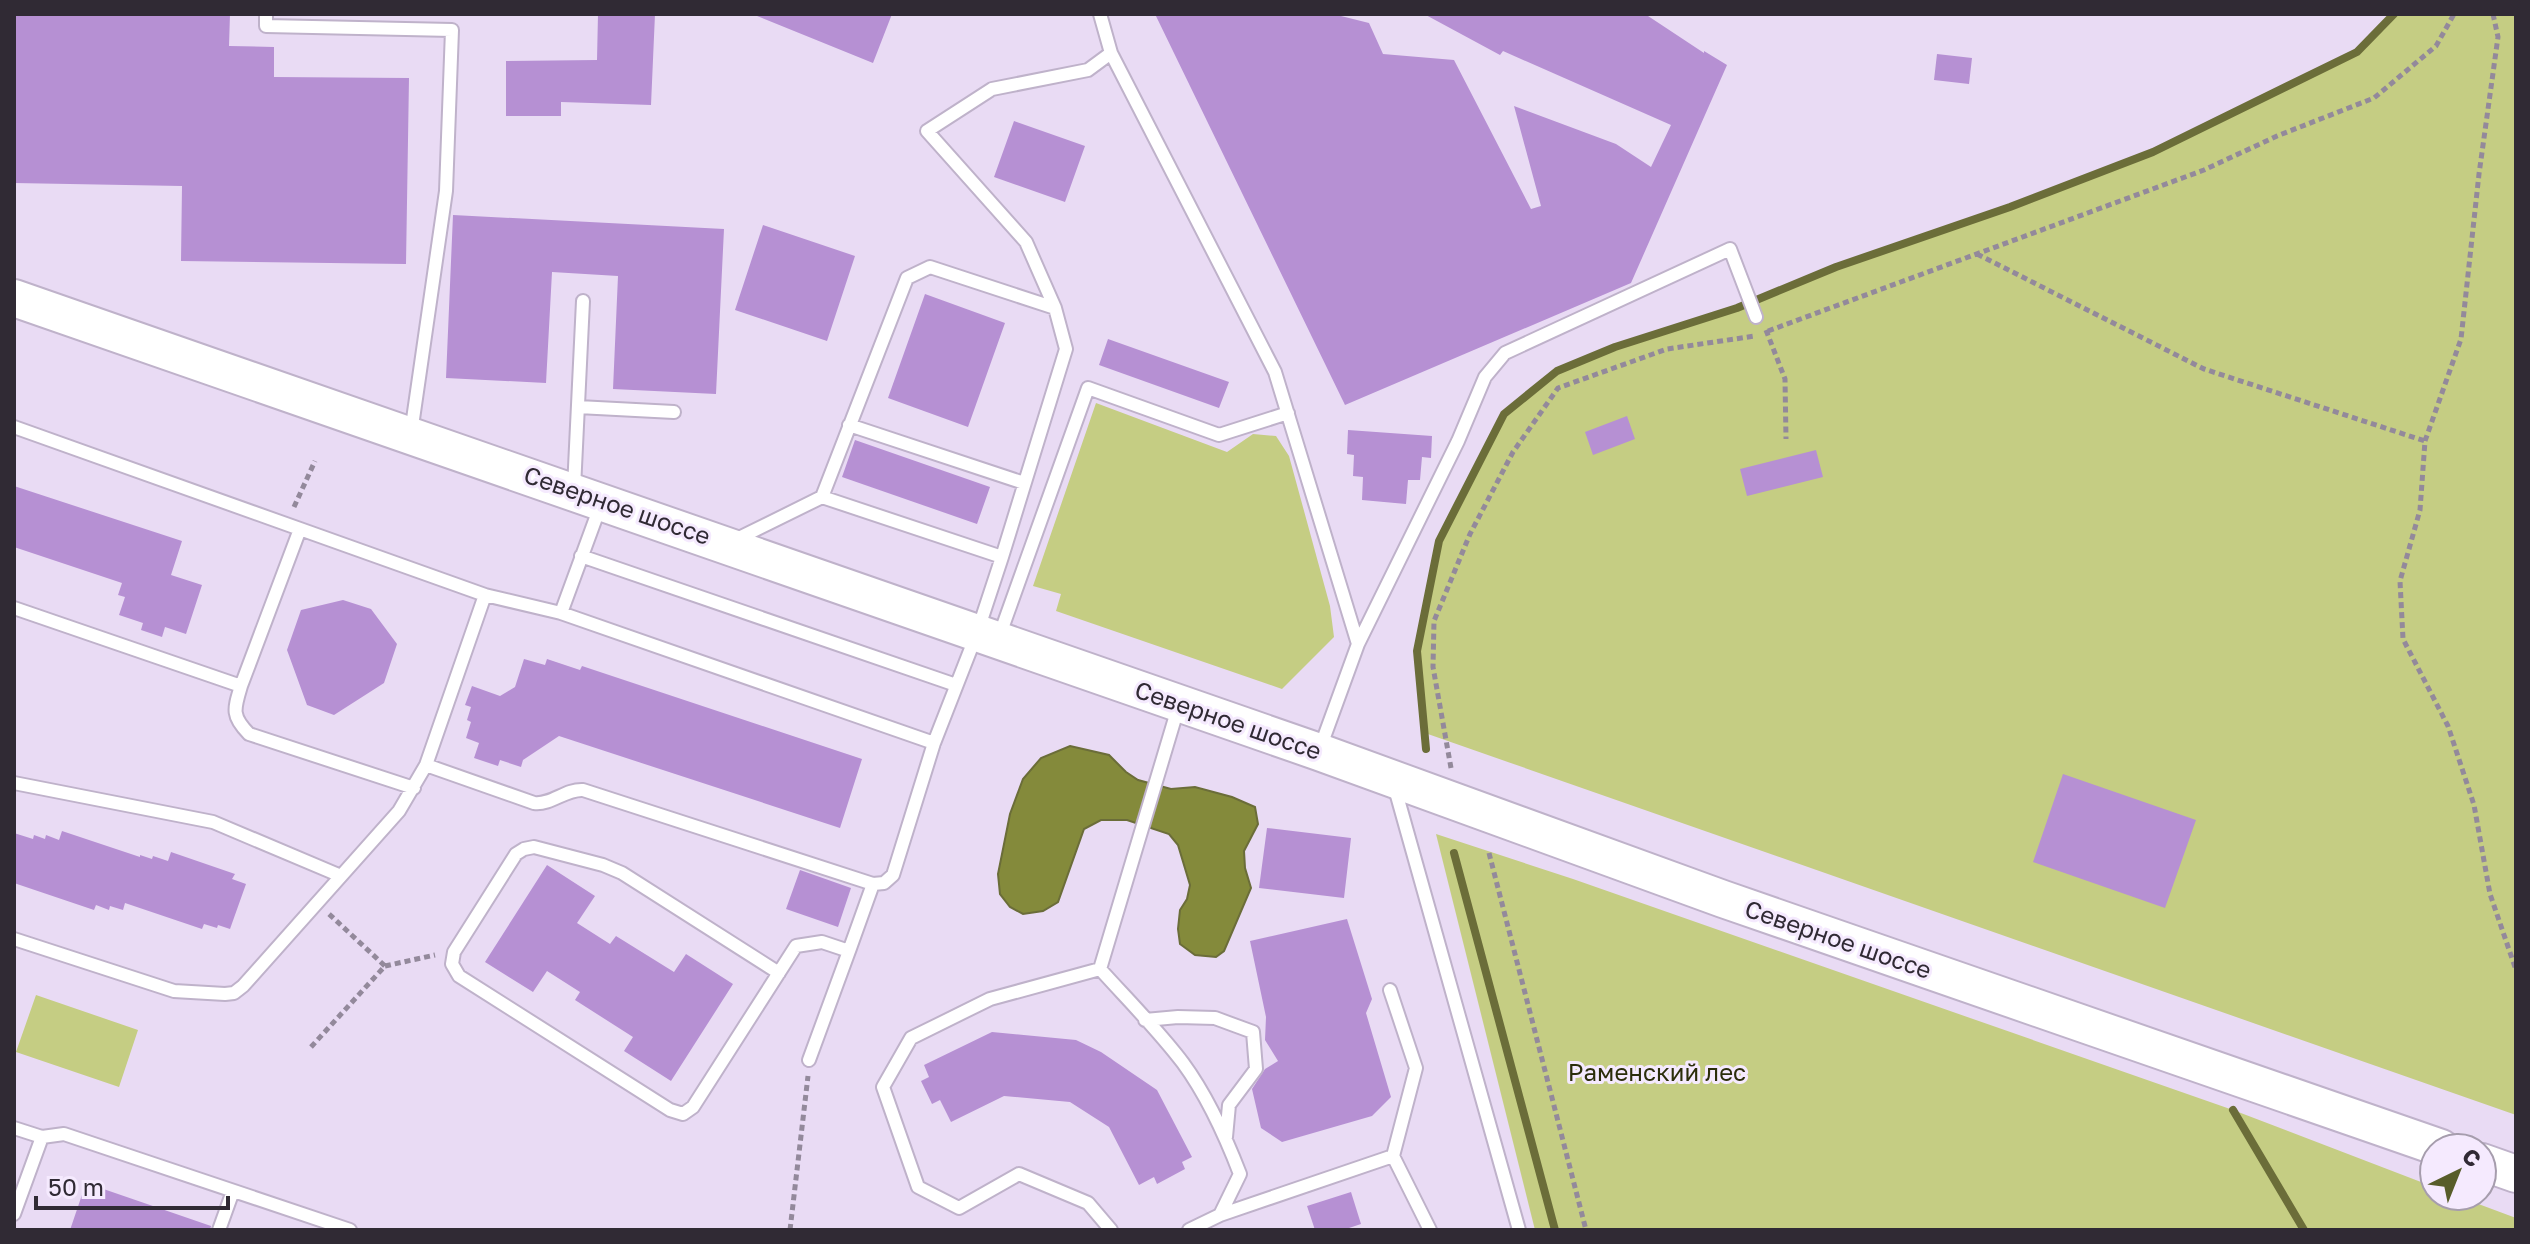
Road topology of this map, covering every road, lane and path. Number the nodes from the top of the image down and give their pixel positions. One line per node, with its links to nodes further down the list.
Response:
1 (266, 14): 17 (lane)
2 (1100, 14): 5 (lane)
3 (2454, 14): 6 (path)
4 (2493, 14): 19 (path)
5 (1111, 53): 9 (lane); 14 (lane)
6 (1975, 253): 11 (path); 19 (path)
7 (14, 298): 17 (main road, Северное шоссе)
8 (583, 301): 12 (lane)
9 (1055, 308): 15 (lane); 21 (lane)
10 (1756, 317): 11 (path); 33 (lane)
11 (1767, 332): 18 (path); 43 (path)
12 (578, 407): 13 (lane); 22 (lane)
13 (674, 412)
14 (1288, 413): 32 (lane); 33 (lane)
15 (849, 425): 21 (lane); 23 (lane)
16 (14, 427): 24 (lane)
17 (411, 434): 22 (main road, Северное шоссе)
18 (1786, 439)
19 (2425, 441): 53 (path)
20 (315, 461): 24 (path)
21 (1024, 483): 28 (lane)
22 (588, 496): 26 (main road, Северное шоссе); 27 (lane)
23 (822, 497): 26 (lane); 28 (lane)
24 (287, 524): 25 (lane)
25 (300, 529): 29 (lane); 35 (lane)
26 (726, 545): 32 (main road, Северное шоссе)
27 (581, 556): 31 (lane); 34 (lane)
28 (1002, 557): 32 (lane)
29 (485, 595): 31 (lane); 39 (lane)
30 (14, 608): 35 (lane)
31 (561, 613): 37 (lane)
32 (987, 637): 34 (lane); 36 (main road, Северное шоссе)
33 (1358, 644): 38 (lane)
34 (956, 685): 37 (lane)
35 (241, 686): 42 (lane)
36 (1179, 704): 38 (main road, Северное шоссе); 52 (lane)
37 (934, 743): 46 (lane)
38 (1319, 752): 40 (main road, Северное шоссе)
39 (426, 765): 42 (lane); 46 (lane)
40 (1392, 778): 43 (main road, Северное шоссе); 74 (lane)
41 (14, 783): 45 (lane)
42 (414, 788): 45 (lane)
43 (1457, 801): 62 (main road, Северное шоссе)
44 (1489, 853): 75 (path)
45 (341, 876): 47 (lane)
46 (873, 884): 49 (lane)
47 (317, 903): 48 (lane); 51 (path)
48 (14, 939)
49 (849, 951): 54 (lane); 58 (lane)
50 (454, 952): 51 (path); 54 (lane); 54 (lane)
51 (385, 966): 57 (path)
52 (1100, 969): 56 (lane); 71 (lane)
53 (2516, 970)
54 (779, 973)
55 (1390, 990): 63 (lane)
56 (1145, 1020): 61 (lane); 61 (lane)
57 (311, 1047)
58 (809, 1060): 70 (path)
59 (14, 1128): 60 (lane)
60 (42, 1137): 64 (lane); 65 (lane)
61 (1226, 1138): 66 (lane)
62 (2418, 1140)
63 (1393, 1156): 66 (lane); 73 (lane)
64 (233, 1191): 67 (lane); 68 (lane)
65 (14, 1214)
66 (1220, 1215): 72 (lane)
67 (331, 1227): 69 (lane)
68 (219, 1230)
69 (350, 1230)
70 (790, 1230)
71 (1111, 1230)
72 (1189, 1230)
73 (1430, 1230)
74 (1519, 1230)
75 (1586, 1230)

